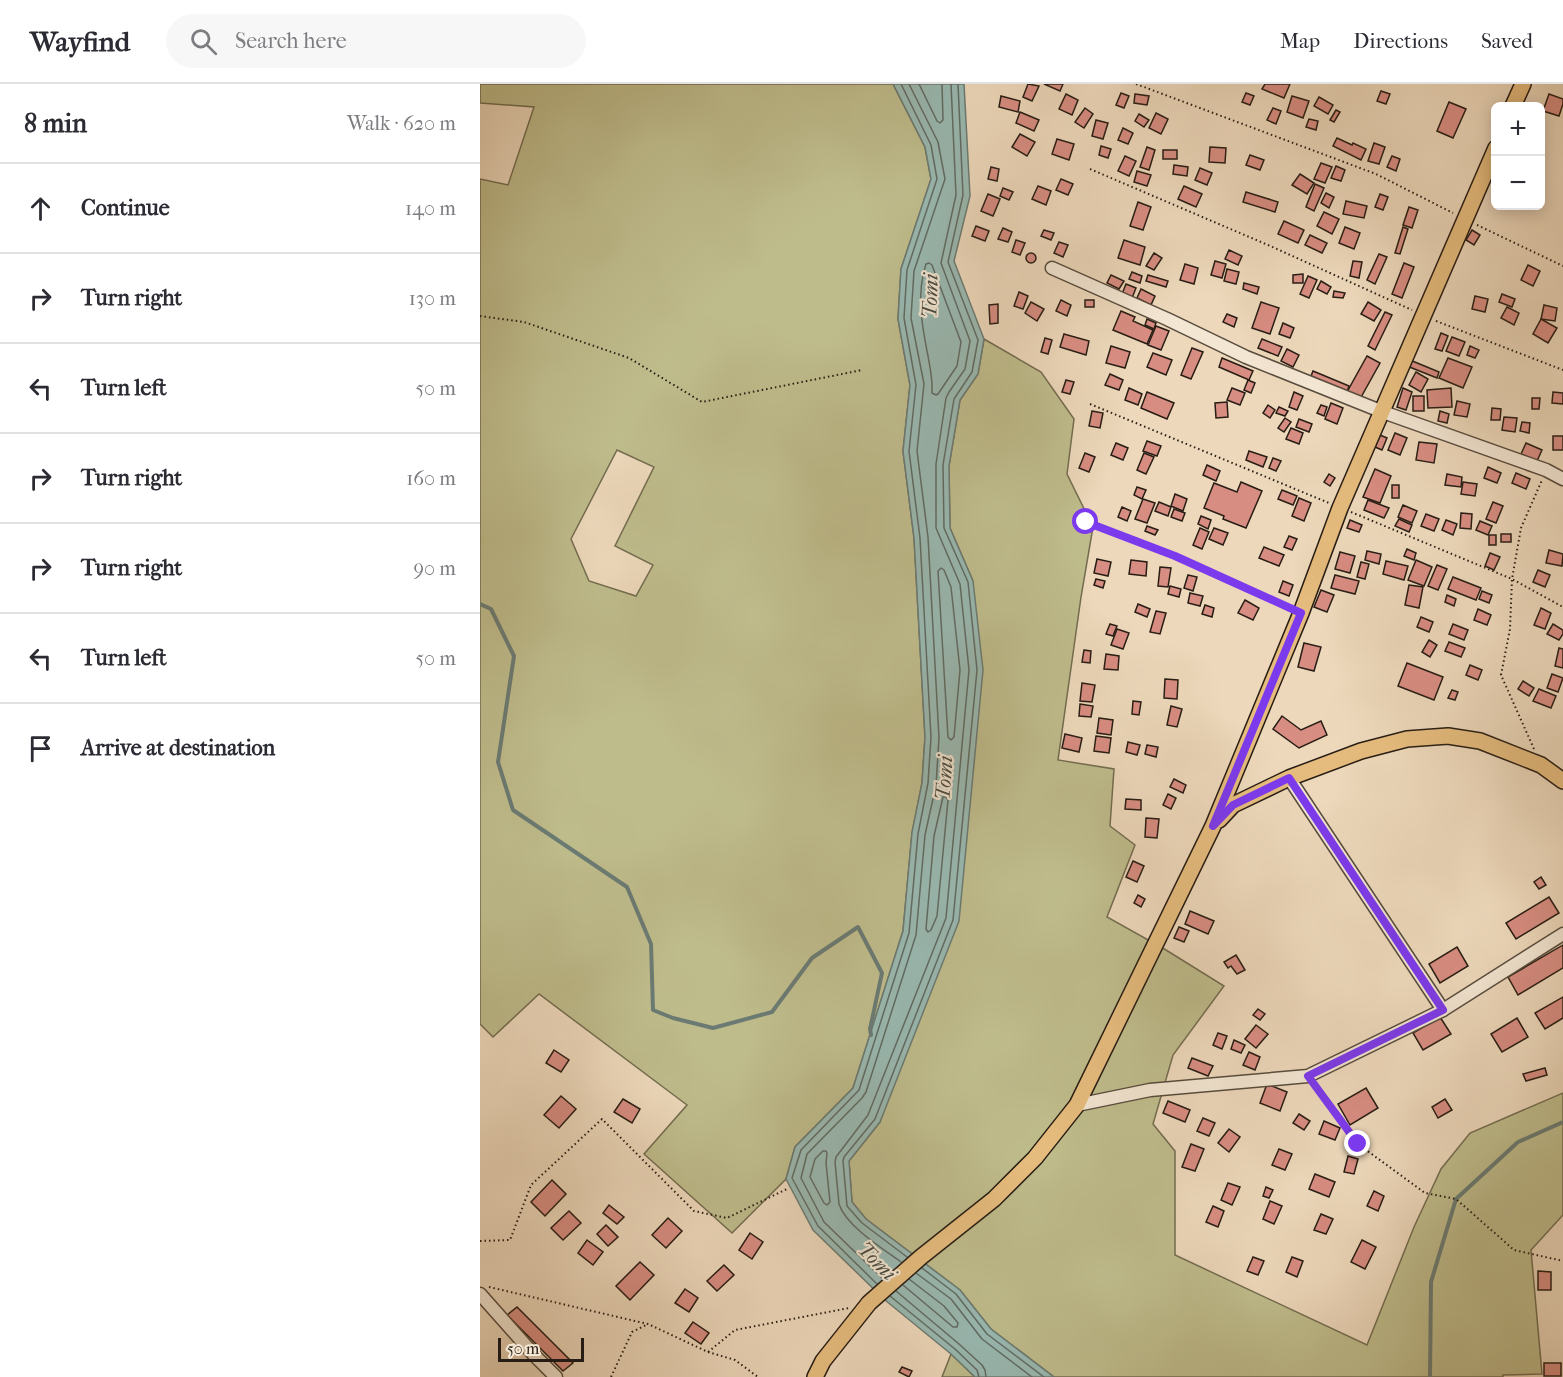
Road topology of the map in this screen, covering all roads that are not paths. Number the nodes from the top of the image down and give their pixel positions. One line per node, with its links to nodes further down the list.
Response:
1 (1523, 84): 2 (main road)
2 (1515, 102)
3 (1493, 156): 5 (main road)
4 (1052, 268): 5 (street)
5 (1383, 412): 6 (street); 9 (main road)
6 (1563, 478)
7 (1289, 778): 8 (main road); 9 (main road); 11 (street)
8 (1563, 781)
9 (1213, 826): 12 (main road)
10 (1563, 934): 11 (street)
11 (1443, 1010): 12 (street)
12 (1077, 1105): 15 (main road)
13 (480, 1294): 14 (street)
14 (556, 1377)
15 (815, 1377)

